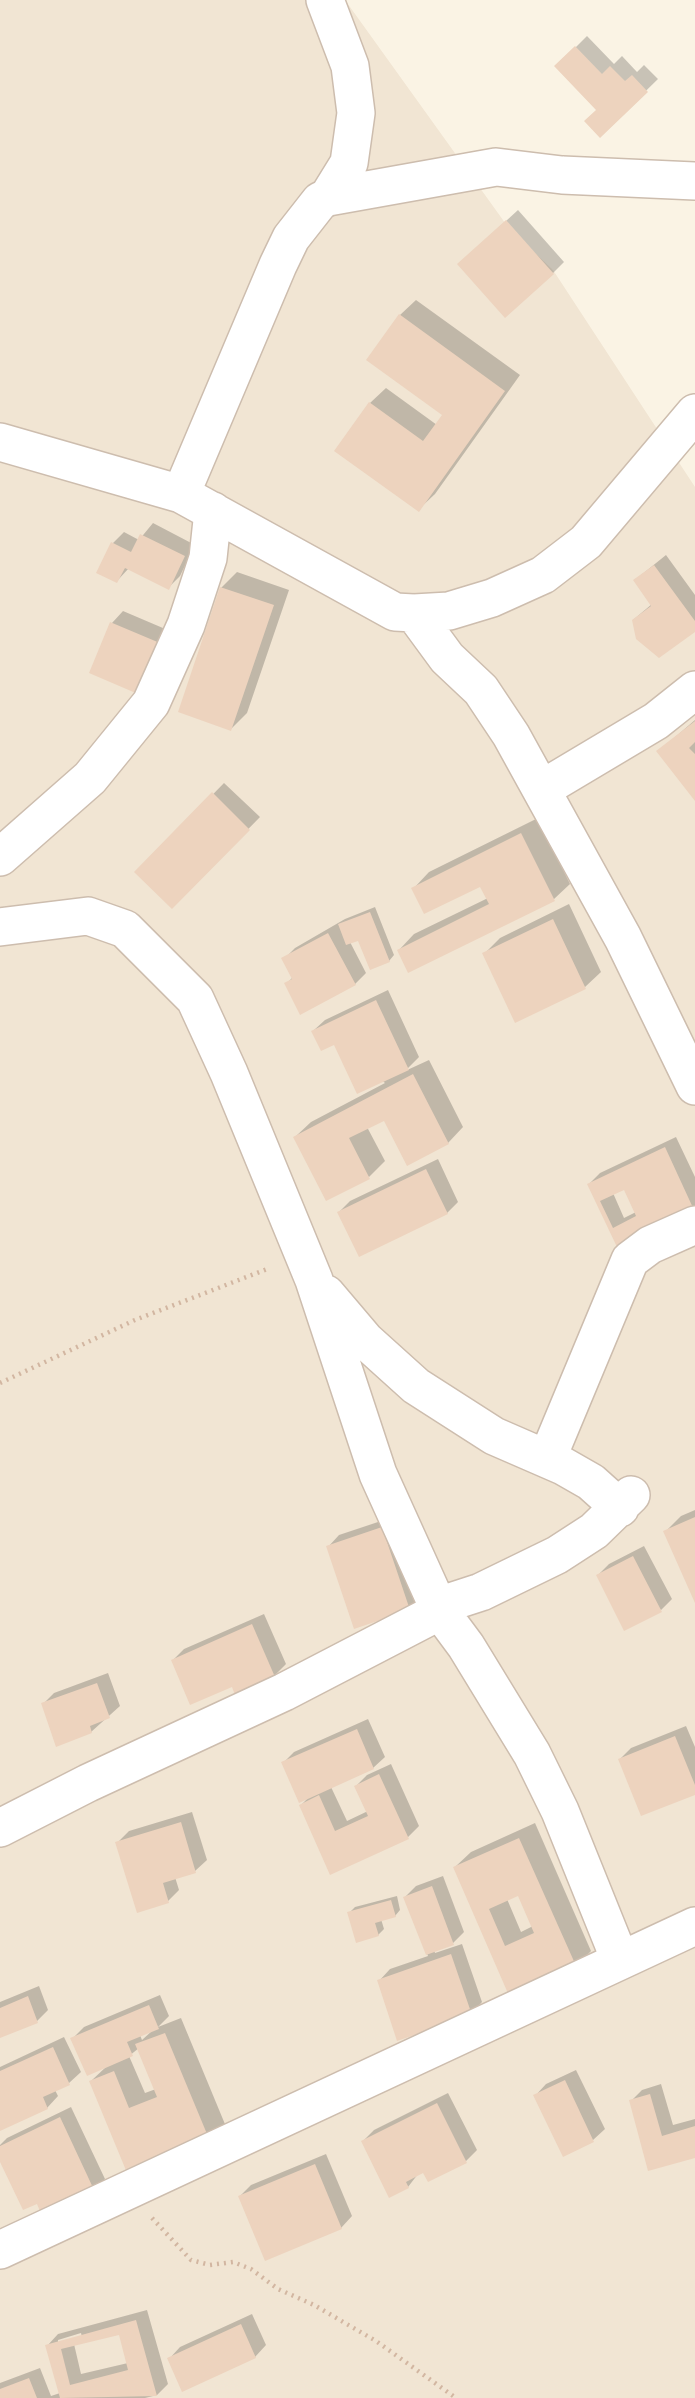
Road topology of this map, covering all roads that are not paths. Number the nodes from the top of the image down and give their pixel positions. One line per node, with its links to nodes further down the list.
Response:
1 (325, 0): 3 (street)
2 (695, 181): 3 (street)
3 (328, 197): 6 (street)
4 (695, 413): 8 (street)
5 (0, 442): 6 (street)
6 (181, 494): 7 (street)
7 (213, 511): 8 (street); 11 (street)
8 (414, 613): 10 (street)
9 (695, 690): 10 (street)
10 (542, 789): 13 (street)
11 (0, 857)
12 (0, 927): 15 (street)
13 (695, 1086)
14 (695, 1225): 16 (street)
15 (309, 1267): 16 (street); 17 (street)
16 (547, 1459): 17 (street)
17 (439, 1608): 18 (street); 20 (street)
18 (0, 1828)
19 (695, 1926): 20 (street)
20 (620, 1960): 21 (street)
21 (0, 2250)

